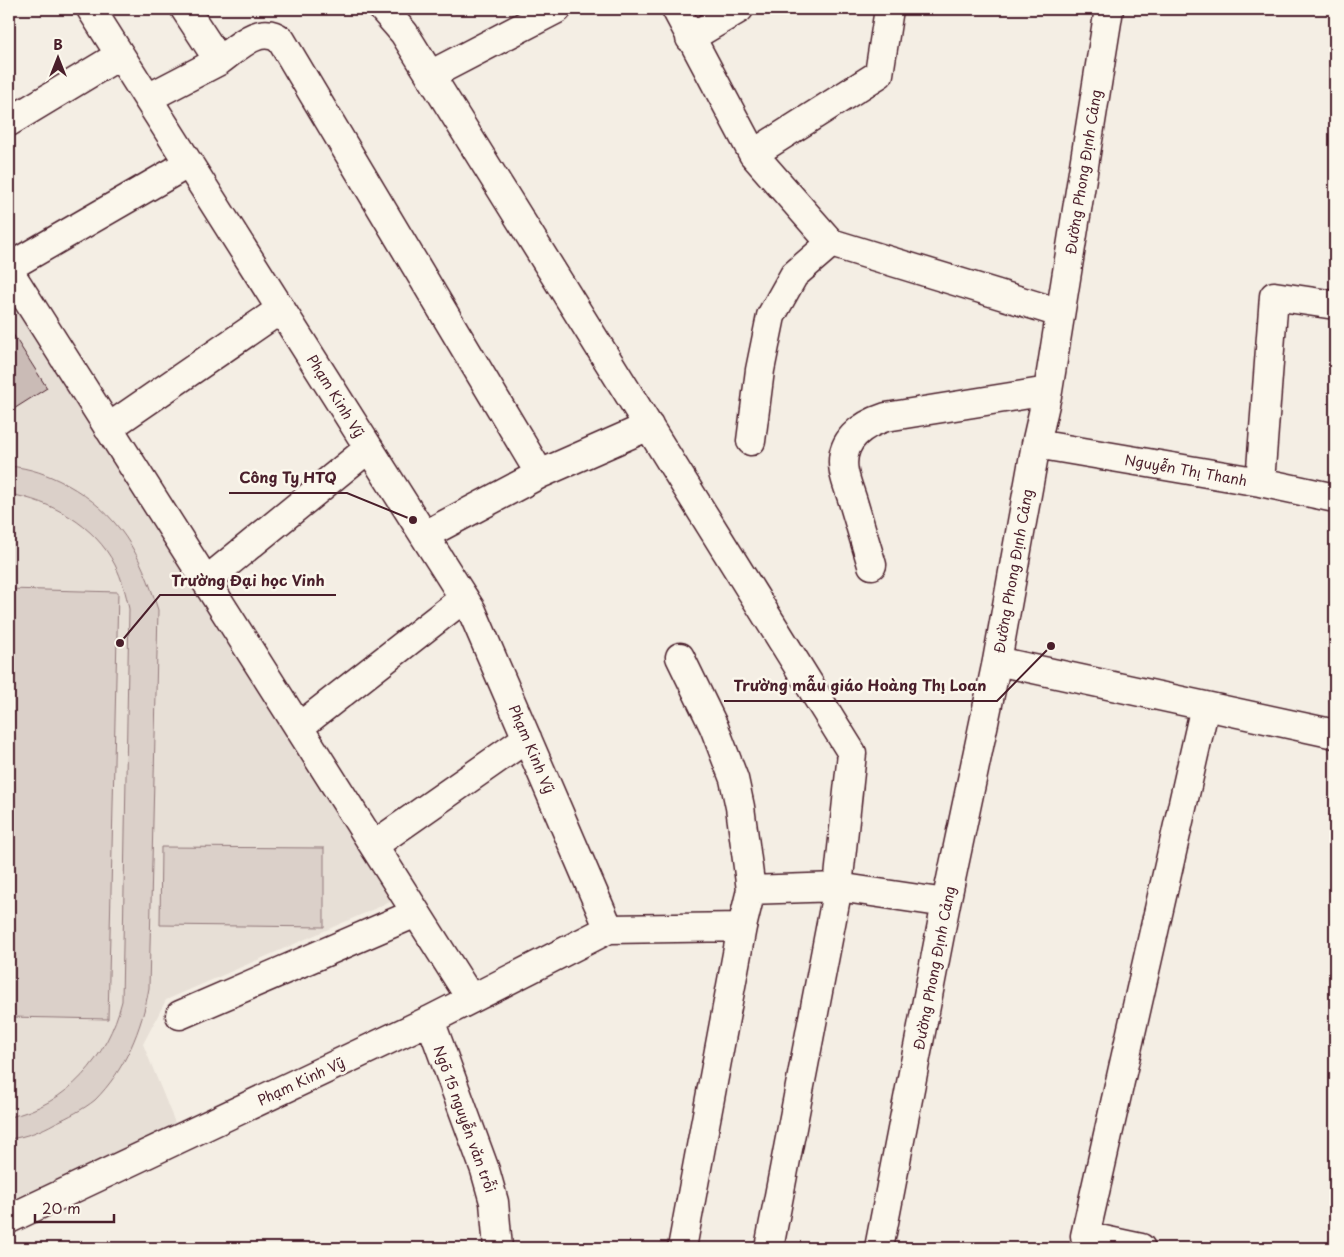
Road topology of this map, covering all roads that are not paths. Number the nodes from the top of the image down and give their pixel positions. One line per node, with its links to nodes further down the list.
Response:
1 (91, 9): 10 (street, Phạm Kinh Vỹ)
2 (185, 9): 11 (street)
3 (557, 9): 12 (street)
4 (676, 9): 9 (street)
5 (739, 9): 9 (street)
6 (889, 9): 15 (street)
7 (1109, 9): 21 (street, Đường Phong Định Cảng)
8 (383, 10): 12 (street)
9 (690, 38): 15 (street)
10 (120, 55): 13 (street, Phạm Kinh Vỹ); 14 (street)
11 (219, 61): 13 (street); 28 (street)
12 (430, 75): 23 (street)
13 (148, 98): 16 (street, Phạm Kinh Vỹ)
14 (9, 122)
15 (752, 154): 17 (street)
16 (189, 163): 18 (street); 20 (street, Phạm Kinh Vỹ)
17 (831, 242): 21 (street); 25 (street)
18 (9, 269): 24 (street)
19 (1335, 305): 29 (street)
20 (281, 309): 24 (street); 27 (street, Phạm Kinh Vỹ)
21 (1060, 313): 22 (street, Đường Phong Định Cảng)
22 (1048, 391): 26 (street, Đường Phong Định Cảng); 32 (street)
23 (649, 426): 28 (street); 42 (street)
24 (108, 428): 33 (street)
25 (751, 441)
26 (1036, 444): 29 (street, Nguyễn Thị Thanh); 36 (street, Đường Phong Định Cảng)
27 (369, 448): 31 (street, Phạm Kinh Vỹ); 33 (street)
28 (540, 474): 31 (street)
29 (1260, 482): 30 (street, Nguyễn Thị Thanh)
30 (1335, 498)
31 (425, 535): 34 (street, Phạm Kinh Vỹ)
32 (872, 565)
33 (206, 581): 38 (street)
34 (464, 598): 38 (street); 40 (street, Phạm Kinh Vỹ)
35 (680, 657): 43 (street)
36 (996, 661): 37 (street); 44 (street, Đường Phong Định Cảng)
37 (1205, 706): 39 (street); 56 (street)
38 (299, 728): 41 (street)
39 (1335, 734)
40 (527, 738): 41 (street); 47 (street, Phạm Kinh Vỹ)
41 (374, 845): 45 (street)
42 (838, 887): 43 (street); 44 (street); 54 (street)
43 (751, 890): 46 (street)
44 (946, 903): 55 (street, Đường Phong Định Cảng)
45 (416, 913): 48 (street); 49 (street)
46 (742, 927): 47 (street); 53 (street)
47 (609, 929): 48 (street, Phạm Kinh Vỹ)
48 (471, 999): 50 (street, Phạm Kinh Vỹ)
49 (180, 1016)
50 (430, 1020): 51 (street, Phạm Kinh Vỹ); 52 (street, Ngõ 15 nguyễn văn trỗi)
51 (9, 1218)
52 (498, 1248)
53 (682, 1248)
54 (769, 1248)
55 (879, 1248)
56 (1142, 1248)

